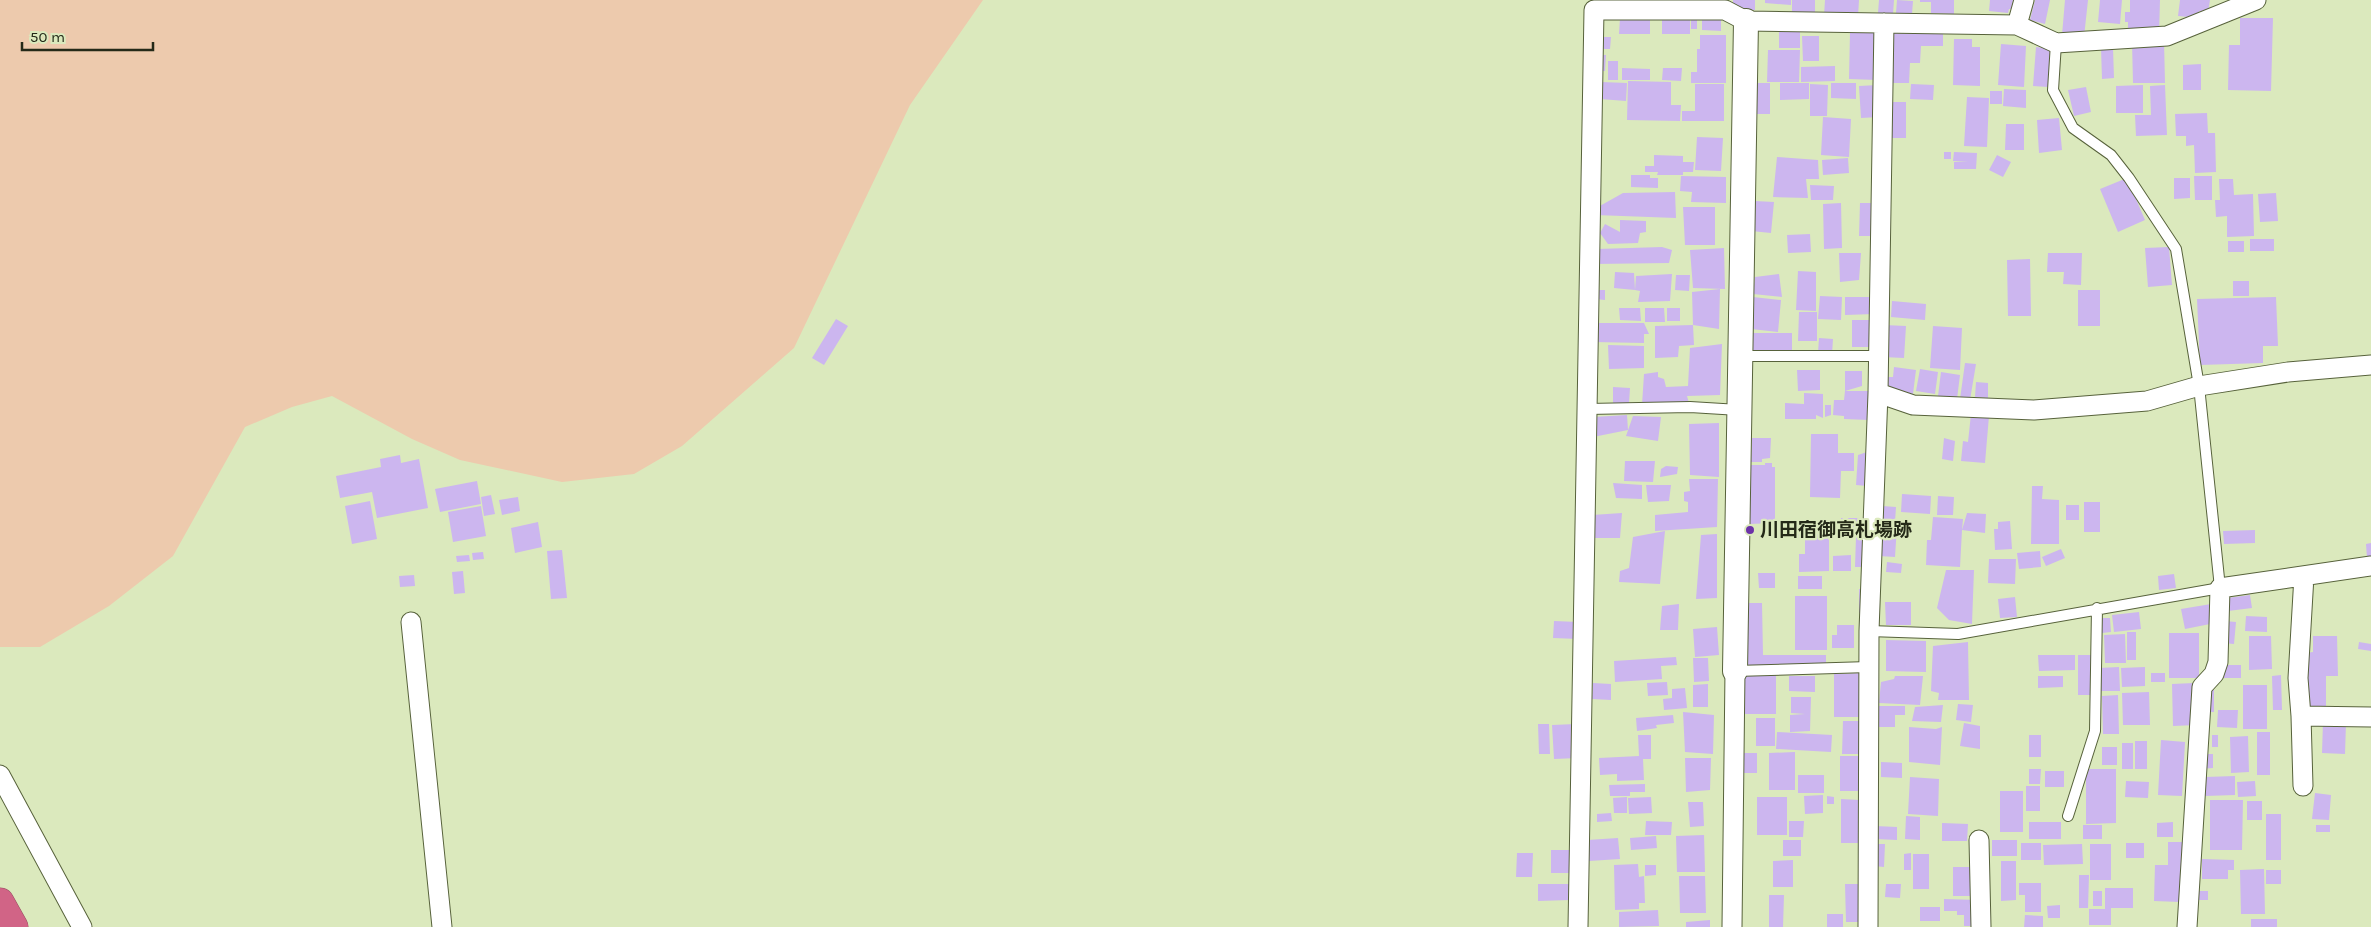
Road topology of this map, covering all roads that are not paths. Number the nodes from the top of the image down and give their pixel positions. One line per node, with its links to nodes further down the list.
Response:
1 (2024, 0): 5 (street)
2 (2256, 0): 6 (street)
3 (1746, 21): 4 (street); 7 (street); 12 (street)
4 (1884, 23): 5 (street); 8 (street)
5 (2017, 25): 6 (street)
6 (2056, 42): 10 (lane)
7 (1741, 356): 8 (lane); 13 (street)
8 (1879, 356): 11 (street)
9 (2371, 365): 10 (street)
10 (2199, 386): 11 (street); 16 (lane)
11 (1878, 394): 19 (street)
12 (1588, 409): 13 (lane); 32 (street)
13 (1740, 410): 21 (street)
14 (2371, 566): 15 (street)
15 (2304, 576): 16 (street); 22 (street)
16 (2220, 588): 17 (lane); 36 (street)
17 (2097, 608): 19 (lane); 26 (lane)
18 (411, 622): 31 (street)
19 (1869, 631): 20 (street)
20 (1869, 667): 21 (lane); 34 (street)
21 (1735, 671): 33 (street)
22 (2301, 716): 23 (street); 25 (street)
23 (2371, 718)
24 (0, 775): 30 (street)
25 (2302, 786)
26 (2068, 816)
27 (1979, 840): 35 (street)
28 (0, 902): 29 (highway)
29 (14, 927)
30 (82, 927)
31 (442, 927)
32 (1578, 927)
33 (1732, 927)
34 (1868, 927)
35 (1981, 927)
36 (2187, 927)

